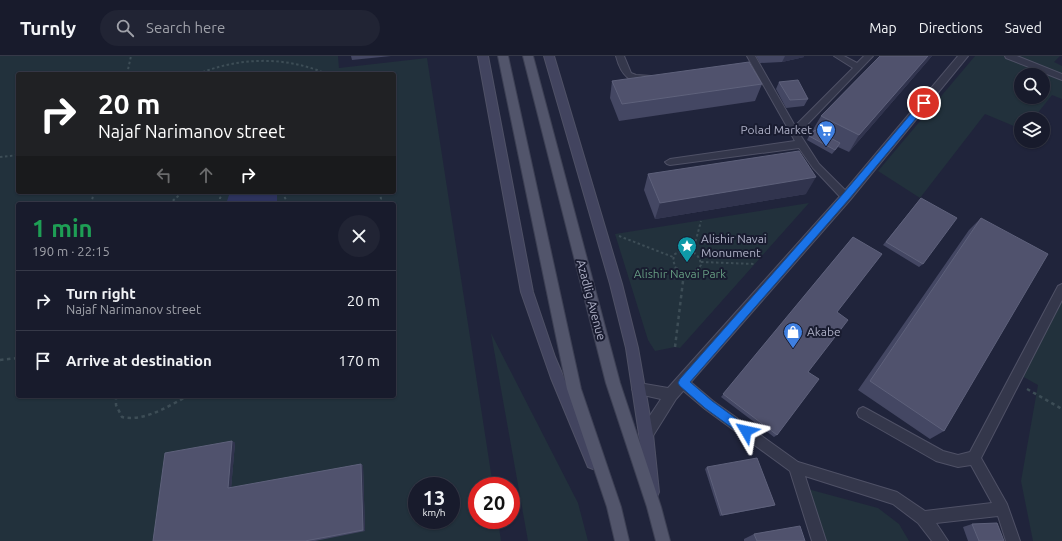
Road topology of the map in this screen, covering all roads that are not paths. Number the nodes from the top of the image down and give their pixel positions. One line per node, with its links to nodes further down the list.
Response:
1 (483, 56): 27 (main road)
2 (503, 56): 27 (main road)
3 (528, 56): 26 (main road, Azadlig Avenue)
4 (550, 56): 20 (main road)
5 (620, 56): 12 (lane)
6 (750, 56): 14 (lane)
7 (838, 56): 11 (lane)
8 (870, 56): 11 (lane)
9 (963, 56): 17 (street)
10 (1009, 56): 13 (lane)
11 (858, 67): 14 (lane)
12 (655, 77)
13 (1062, 77)
14 (794, 133): 15 (lane)
15 (801, 144): 16 (lane); 17 (lane)
16 (670, 162)
17 (846, 196): 19 (street)
18 (1062, 289): 24 (lane)
19 (683, 383): 21 (street); 25 (lane)
20 (639, 389): 21 (street); 23 (main road)
21 (672, 396): 23 (street)
22 (863, 413): 24 (lane)
23 (646, 434): 26 (main road)
24 (974, 458): 28 (lane)
25 (795, 467): 29 (lane); 32 (lane)
26 (654, 507): 31 (main road, Azadlig Avenue)
27 (614, 508): 30 (main road)
28 (1002, 509): 29 (lane); 34 (lane)
29 (923, 518): 33 (lane)
30 (622, 541)
31 (664, 541)
32 (819, 541)
33 (941, 541)
34 (1014, 541)

